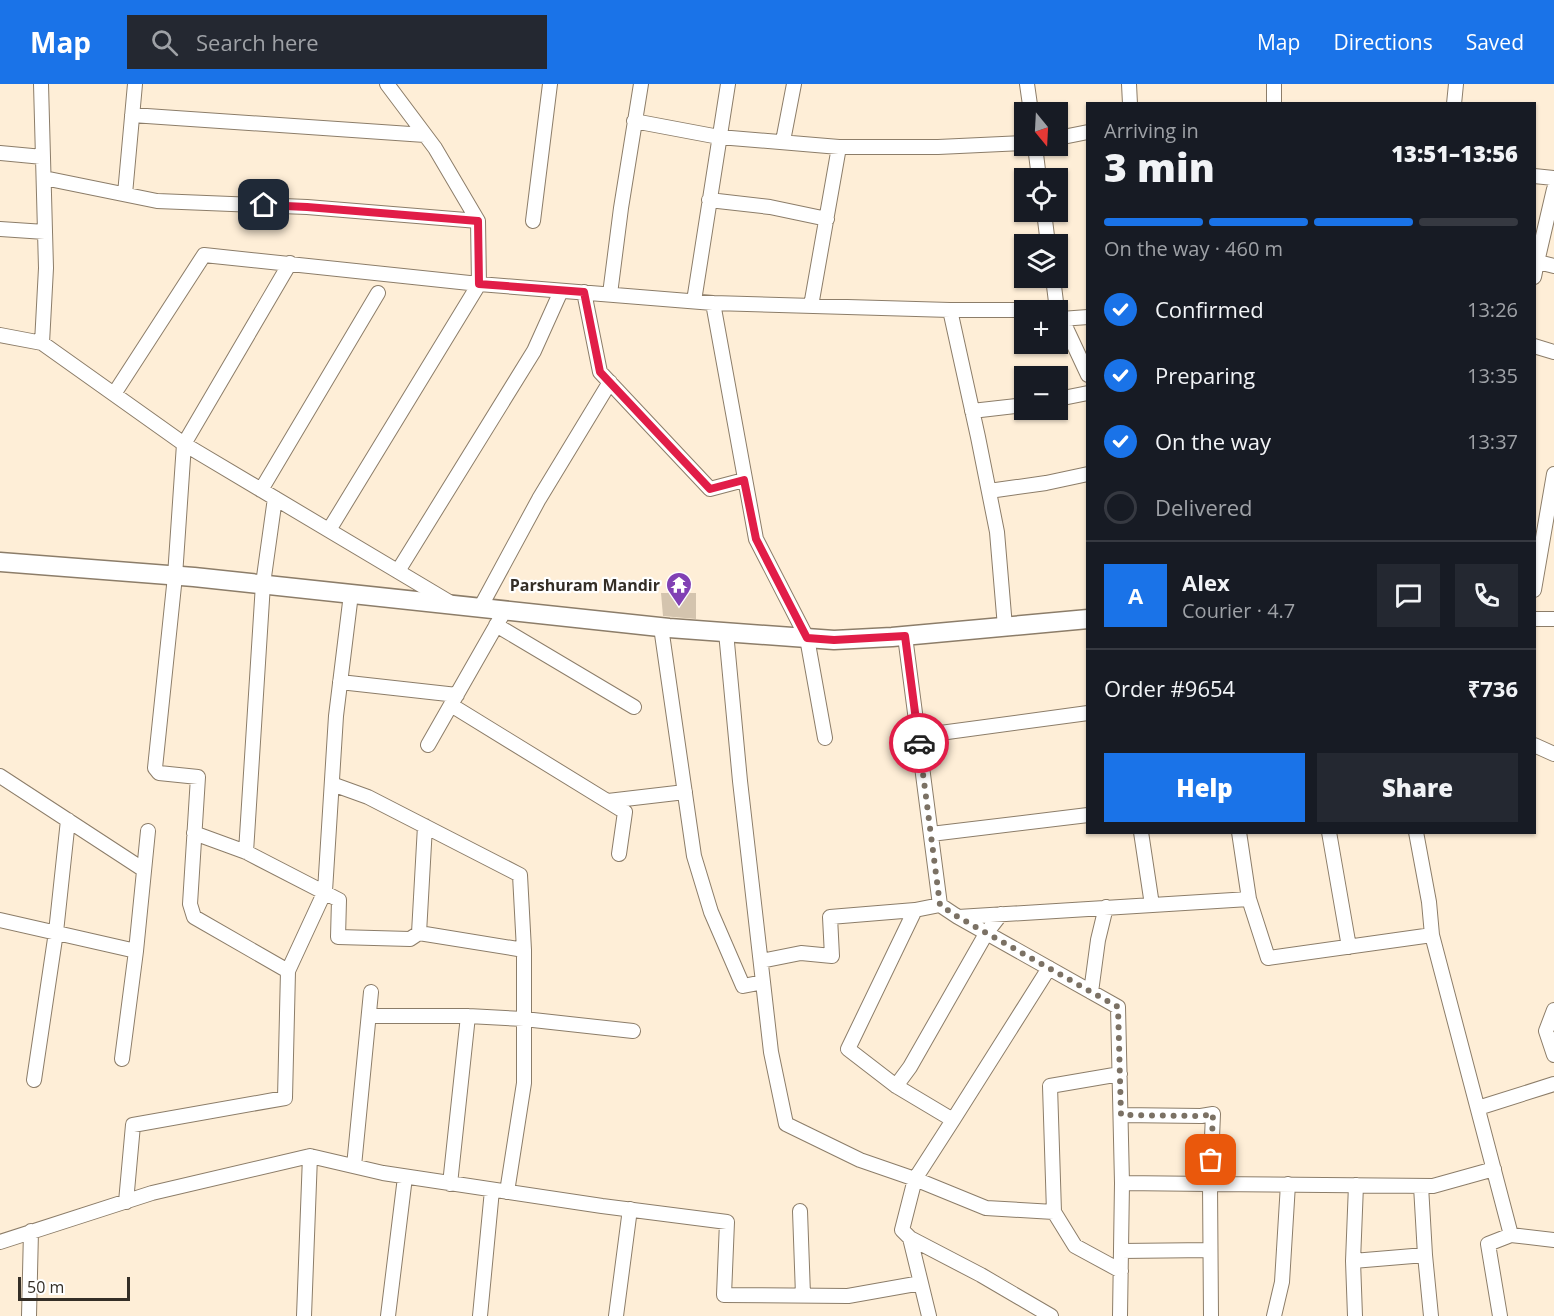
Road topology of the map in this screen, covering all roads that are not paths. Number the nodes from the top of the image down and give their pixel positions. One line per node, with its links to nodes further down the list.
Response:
1 (41, 84): 26 (street)
2 (135, 84): 16 (street)
3 (387, 84): 19 (street)
4 (550, 84): 35 (street)
5 (640, 84): 17 (street)
6 (728, 84): 20 (street)
7 (794, 84): 22 (street)
8 (1027, 84): 12 (street)
9 (1129, 84): 13 (street)
10 (1277, 84): 14 (street)
11 (1456, 84): 15 (street)
12 (1030, 102)
13 (1130, 102)
14 (1274, 102)
15 (1454, 102)
16 (132, 116): 19 (street); 31 (street)
17 (634, 121): 20 (street); 45 (street)
18 (1086, 132): 21 (street)
19 (425, 135): 34 (street)
20 (719, 136): 22 (street); 32 (street)
21 (1068, 136)
22 (783, 141): 24 (street)
23 (1014, 143): 24 (street)
24 (839, 147): 33 (street)
25 (0, 153): 26 (street)
26 (43, 157): 28 (street)
27 (1536, 176): 29 (street)
28 (44, 178): 31 (street); 37 (street)
29 (1554, 178)
30 (1554, 189): 38 (street)
31 (125, 195): 34 (street)
32 (710, 200): 33 (street); 46 (street)
33 (827, 219): 48 (street)
34 (478, 221): 41 (street)
35 (532, 221)
36 (0, 229): 37 (street)
37 (45, 231): 55 (street)
38 (1536, 262): 40 (street)
39 (290, 263): 41 (street); 61 (street); 65 (street)
40 (1554, 267)
41 (479, 284): 42 (street); 72 (street)
42 (561, 291): 43 (street); 74 (street)
43 (584, 292): 45 (street); 59 (street)
44 (378, 293): 69 (street)
45 (610, 294): 46 (street)
46 (694, 301): 47 (street)
47 (713, 303): 48 (street); 68 (street)
48 (811, 306): 49 (street)
49 (950, 310): 50 (street); 64 (street)
50 (1014, 312)
51 (1068, 314): 52 (street)
52 (1086, 317)
53 (1068, 334): 58 (street)
54 (0, 335): 55 (street)
55 (42, 343): 61 (street)
56 (1536, 346): 57 (street)
57 (1554, 351)
58 (1086, 371)
59 (610, 382): 68 (street); 80 (street)
60 (1086, 393): 62 (street)
61 (114, 394): 65 (street)
62 (1068, 397)
63 (1014, 406): 64 (street)
64 (972, 411): 70 (street)
65 (184, 444): 69 (street); 75 (street)
66 (1086, 474): 70 (street)
67 (1554, 474): 76 (street)
68 (744, 480): 89 (street)
69 (261, 490): 71 (street)
70 (988, 491): 86 (street)
71 (275, 498): 72 (street); 77 (street)
72 (329, 530): 74 (street)
73 (0, 562): 75 (street)
74 (398, 571): 79 (street)
75 (175, 576): 77 (street); 107 (street)
76 (1536, 578)
77 (263, 584): 78 (street); 113 (street)
78 (351, 594): 79 (street); 90 (street)
79 (455, 605): 80 (street)
80 (480, 608): 81 (street)
81 (500, 618): 85 (street); 91 (street); 92 (street)
82 (1086, 619): 86 (street)
83 (1536, 619): 84 (street)
84 (1554, 619)
85 (661, 627): 87 (street); 101 (street)
86 (1005, 627): 88 (street)
87 (726, 632): 89 (street); 132 (street)
88 (905, 636): 89 (street); 94 (street)
89 (807, 638): 95 (street)
90 (340, 682): 91 (street); 100 (street)
91 (454, 700): 96 (street); 102 (street)
92 (634, 707)
93 (1086, 713): 94 (street)
94 (918, 736): 108 (street)
95 (825, 738)
96 (428, 745)
97 (1536, 746): 98 (street)
98 (1554, 754)
99 (0, 776): 104 (street)
100 (332, 784): 105 (street); 116 (street)
101 (685, 792): 102 (street); 135 (street)
102 (608, 801): 114 (street)
103 (1086, 815): 108 (street)
104 (68, 820): 115 (street); 125 (street)
105 (425, 826): 126 (street); 130 (street)
106 (148, 831): 115 (street)
107 (194, 833): 113 (street); 134 (street)
108 (931, 834): 118 (street)
109 (1141, 834): 119 (street)
110 (1239, 834): 117 (street)
111 (1329, 834): 129 (street)
112 (1416, 834): 128 (street)
113 (246, 852): 116 (street)
114 (619, 854)
115 (144, 870): 131 (street)
116 (325, 891): 126 (street); 134 (street)
117 (1249, 899): 119 (street); 129 (street)
118 (940, 905): 121 (street); 123 (street)
119 (1152, 905): 120 (street)
120 (1107, 908): 122 (street); 137 (street)
121 (915, 910): 132 (street); 148 (street)
122 (1001, 914): 123 (street); 127 (street)
123 (958, 917): 127 (street)
124 (0, 920): 125 (street)
125 (56, 932): 131 (street); 146 (street)
126 (419, 933): 130 (street)
127 (987, 933): 133 (street); 148 (street)
128 (1432, 935): 129 (street); 149 (street)
129 (1349, 947)
130 (524, 950): 141 (street)
131 (136, 951): 144 (street)
132 (761, 961): 135 (street)
133 (1049, 968): 137 (street); 151 (street)
134 (288, 971): 165 (street)
135 (763, 982): 156 (street)
136 (371, 992): 139 (street)
137 (1091, 992): 145 (street)
138 (1554, 1010): 143 (street)
139 (369, 1016): 140 (street); 153 (street)
140 (468, 1016): 141 (street); 158 (street)
141 (524, 1019): 142 (street); 164 (street)
142 (633, 1030)
143 (1554, 1055)
144 (122, 1059)
145 (1120, 1074): 150 (street); 168 (street)
146 (34, 1080)
147 (1554, 1084): 149 (street)
148 (896, 1086): 151 (street)
149 (1478, 1108): 154 (street)
150 (1121, 1115): 157 (street); 159 (street)
151 (953, 1120): 156 (street)
152 (310, 1156): 153 (street); 165 (street); 183 (street)
153 (354, 1166): 155 (street)
154 (1494, 1169): 162 (street); 170 (street)
155 (405, 1177): 158 (street); 184 (street)
156 (915, 1179): 168 (street); 171 (street)
157 (1122, 1183): 159 (street); 175 (street)
158 (450, 1184): 163 (street)
159 (1210, 1184): 160 (street); 174 (street)
160 (1288, 1184): 161 (street); 190 (street)
161 (1356, 1185): 162 (street); 177 (street)
162 (1421, 1186): 176 (street)
163 (492, 1190): 164 (street); 185 (street)
164 (507, 1192): 166 (street)
165 (126, 1202): 169 (street)
166 (630, 1209): 180 (street); 186 (street)
167 (800, 1211): 180 (street)
168 (1053, 1212): 178 (street)
169 (31, 1232): 173 (street); 182 (street)
170 (1511, 1235): 172 (street); 193 (street)
171 (910, 1238): 179 (street); 181 (street)
172 (1554, 1240)
173 (0, 1242)
174 (1210, 1250): 175 (street); 189 (street)
175 (1121, 1251): 178 (street)
176 (1425, 1255): 177 (street); 192 (street)
177 (1353, 1262): 191 (street)
178 (1121, 1271): 188 (street)
179 (921, 1283): 180 (street); 187 (street)
180 (803, 1295)
181 (1046, 1315)
182 (30, 1316)
183 (304, 1316)
184 (390, 1316)
185 (480, 1316)
186 (616, 1316)
187 (929, 1316)
188 (1120, 1316)
189 (1211, 1316)
190 (1274, 1316)
191 (1355, 1316)
192 (1431, 1316)
193 (1500, 1316)

